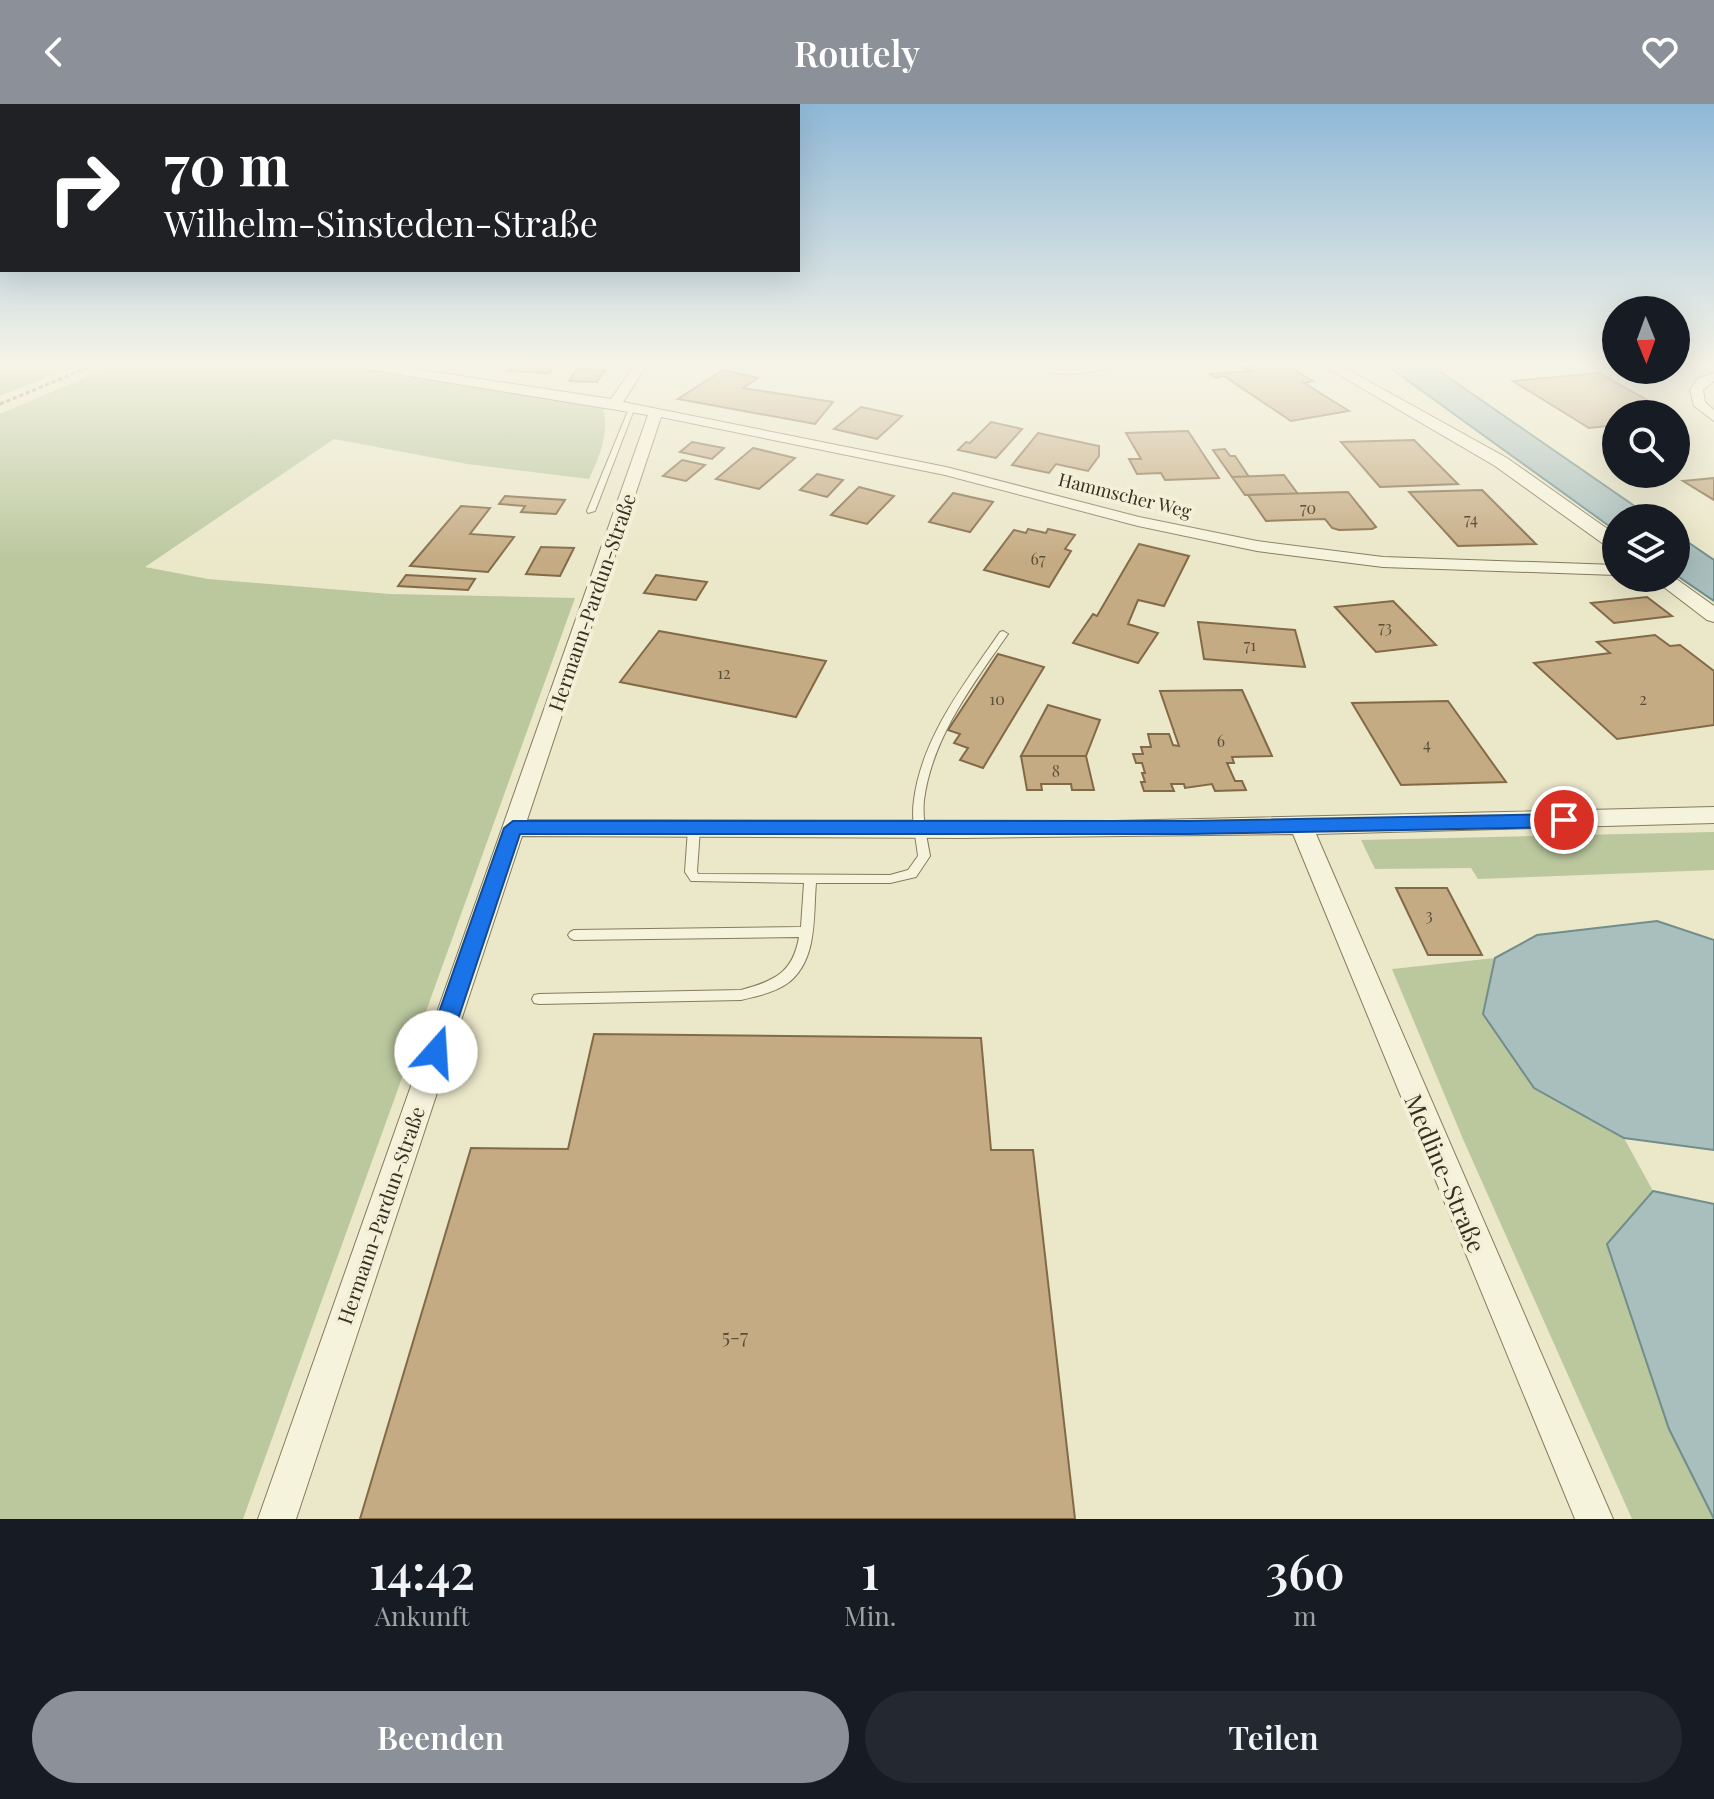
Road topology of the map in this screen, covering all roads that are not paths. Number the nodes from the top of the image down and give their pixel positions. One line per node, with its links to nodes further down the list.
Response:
1 (624, 428): 5 (lane)
2 (650, 428): 13 (street, Hermann-Pardun-Straße)
3 (735, 428): 7 (street, Hammscher Weg)
4 (1441, 428): 6 (street)
5 (591, 511)
6 (1602, 534)
7 (1602, 570)
8 (1681, 592): 9 (street)
9 (1714, 616)
10 (1003, 634): 14 (lane)
11 (1714, 815): 12 (street)
12 (1301, 826): 14 (street); 21 (street, Medline-Straße)
13 (513, 828): 15 (street); 20 (street, Hermann-Pardun-Straße)
14 (920, 828): 15 (street); 16 (lane)
15 (694, 829): 16 (lane)
16 (810, 879): 17 (lane)
17 (805, 932): 18 (lane); 19 (lane)
18 (574, 935)
19 (539, 999)
20 (277, 1519)
21 (1594, 1519)

